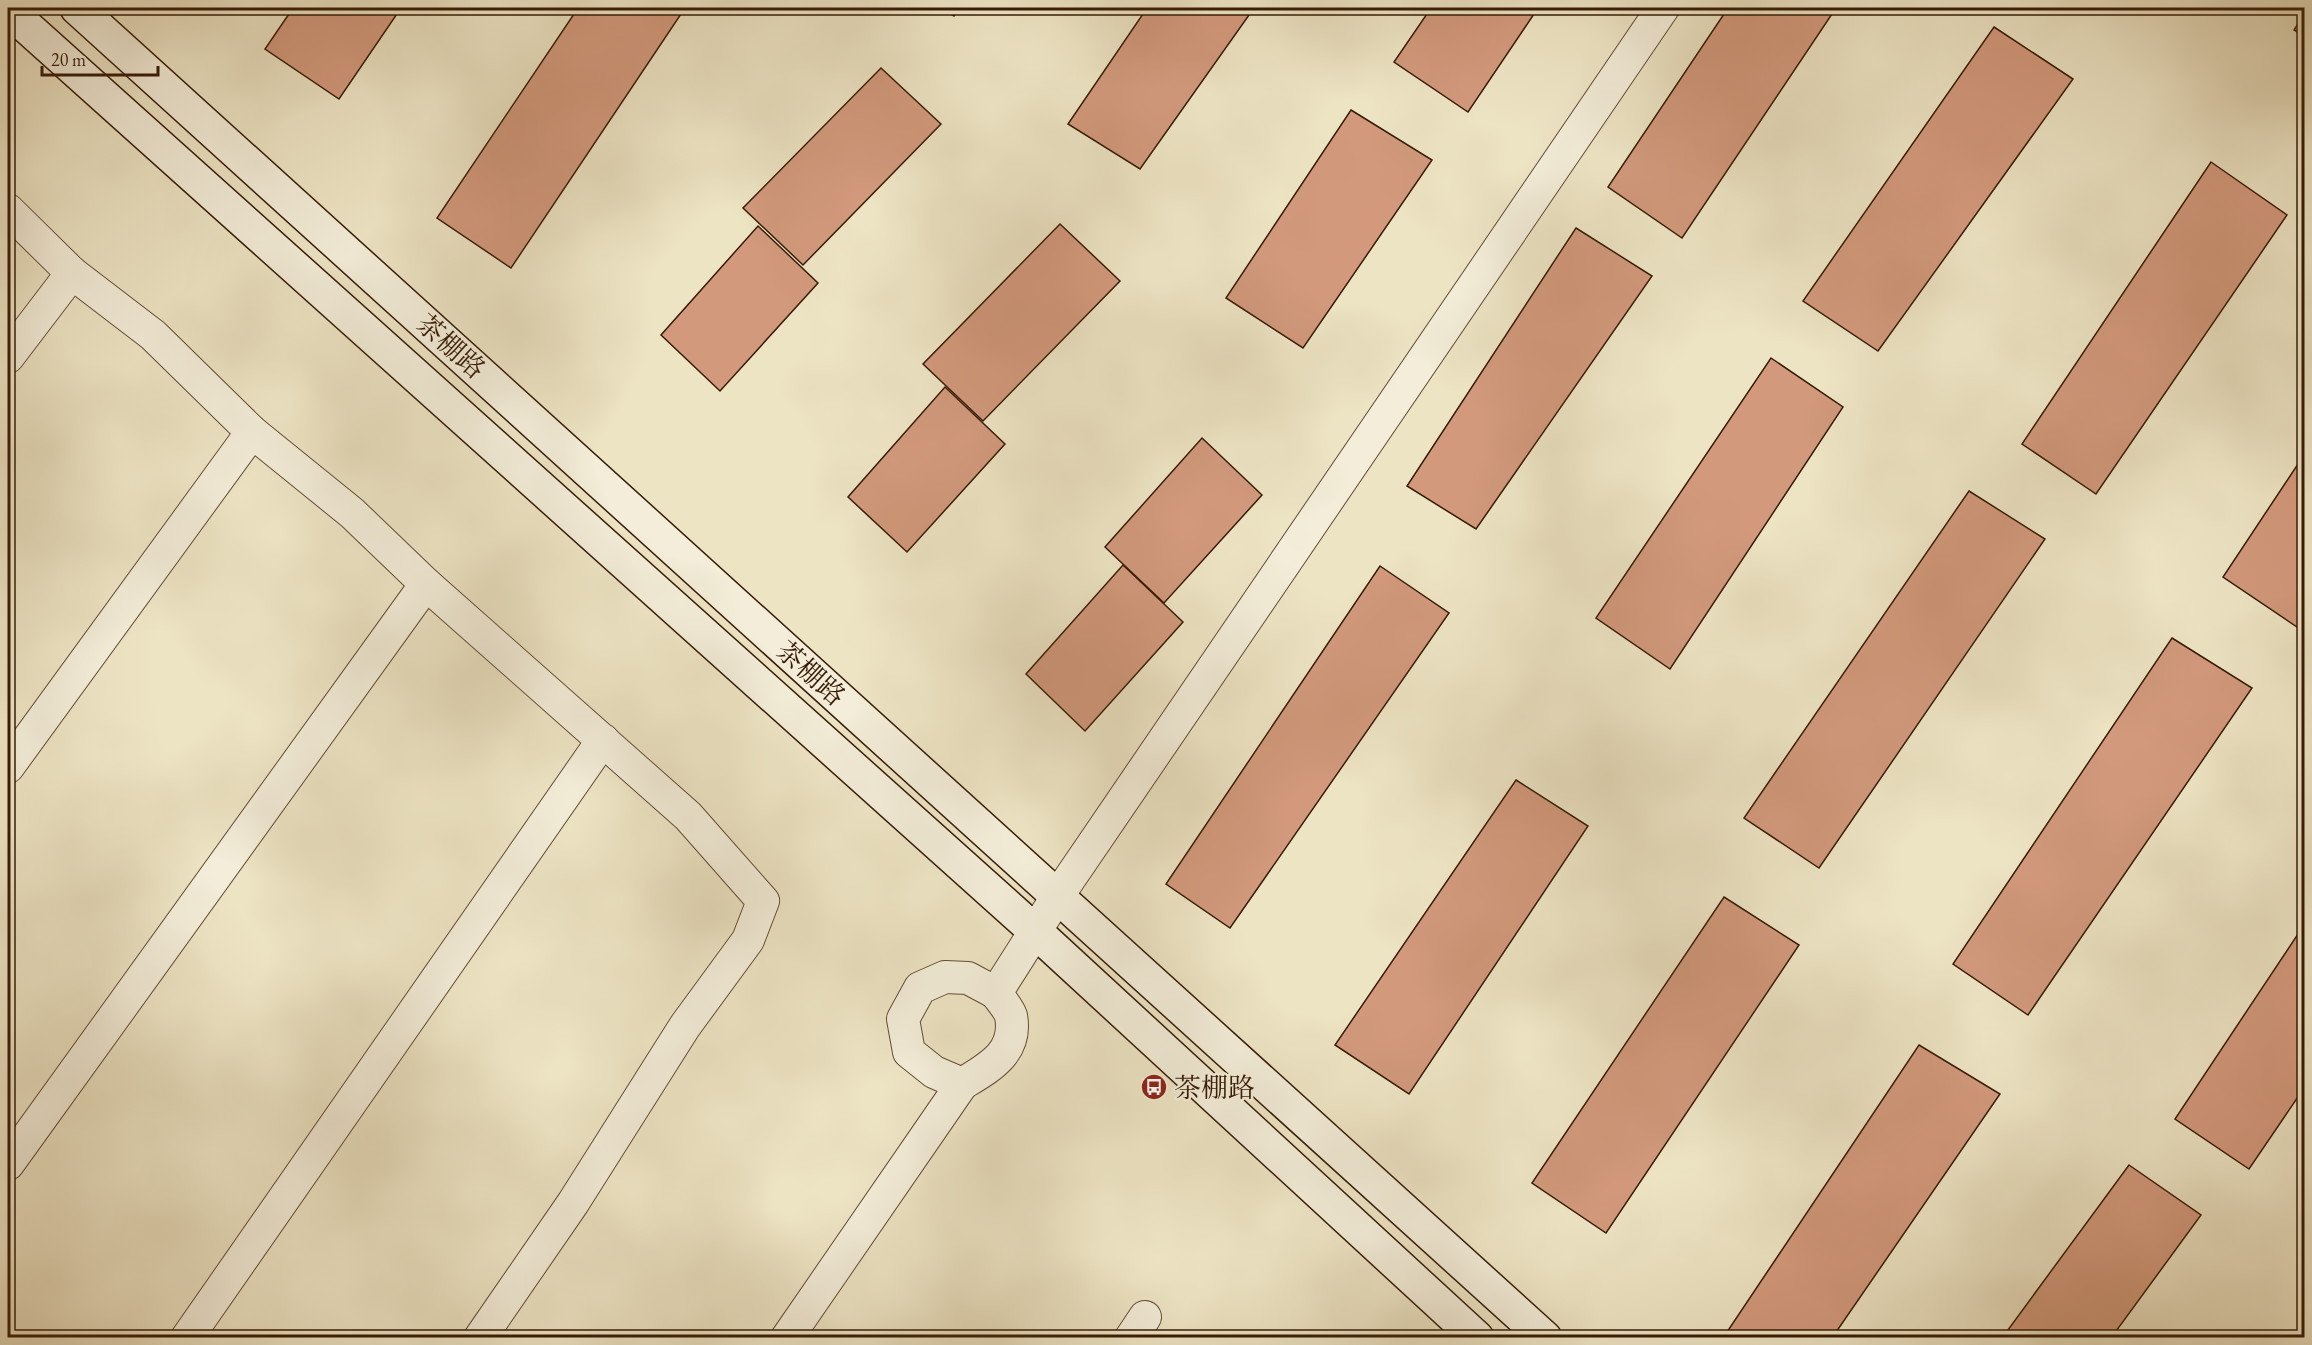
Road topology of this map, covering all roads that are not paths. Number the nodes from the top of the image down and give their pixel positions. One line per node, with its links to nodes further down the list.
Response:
1 (77, 8): 11 (street, 茶棚路)
2 (1663, 8): 11 (street)
3 (8, 10): 12 (street, 茶棚路)
4 (8, 210): 5 (street)
5 (72, 273): 6 (street); 7 (street)
6 (8, 357)
7 (252, 432): 8 (street); 10 (street)
8 (426, 585): 9 (street); 15 (street)
9 (603, 740): 16 (street); 17 (street)
10 (8, 767)
11 (1057, 897): 12 (street); 20 (street, 茶棚路)
12 (1035, 931): 13 (street); 19 (street, 茶棚路)
13 (996, 993): 14 (street); 14 (street)
14 (963, 1084): 18 (street)
15 (8, 1164)
16 (187, 1338)
17 (480, 1338)
18 (788, 1338)
19 (1477, 1338)
20 (1545, 1338)

